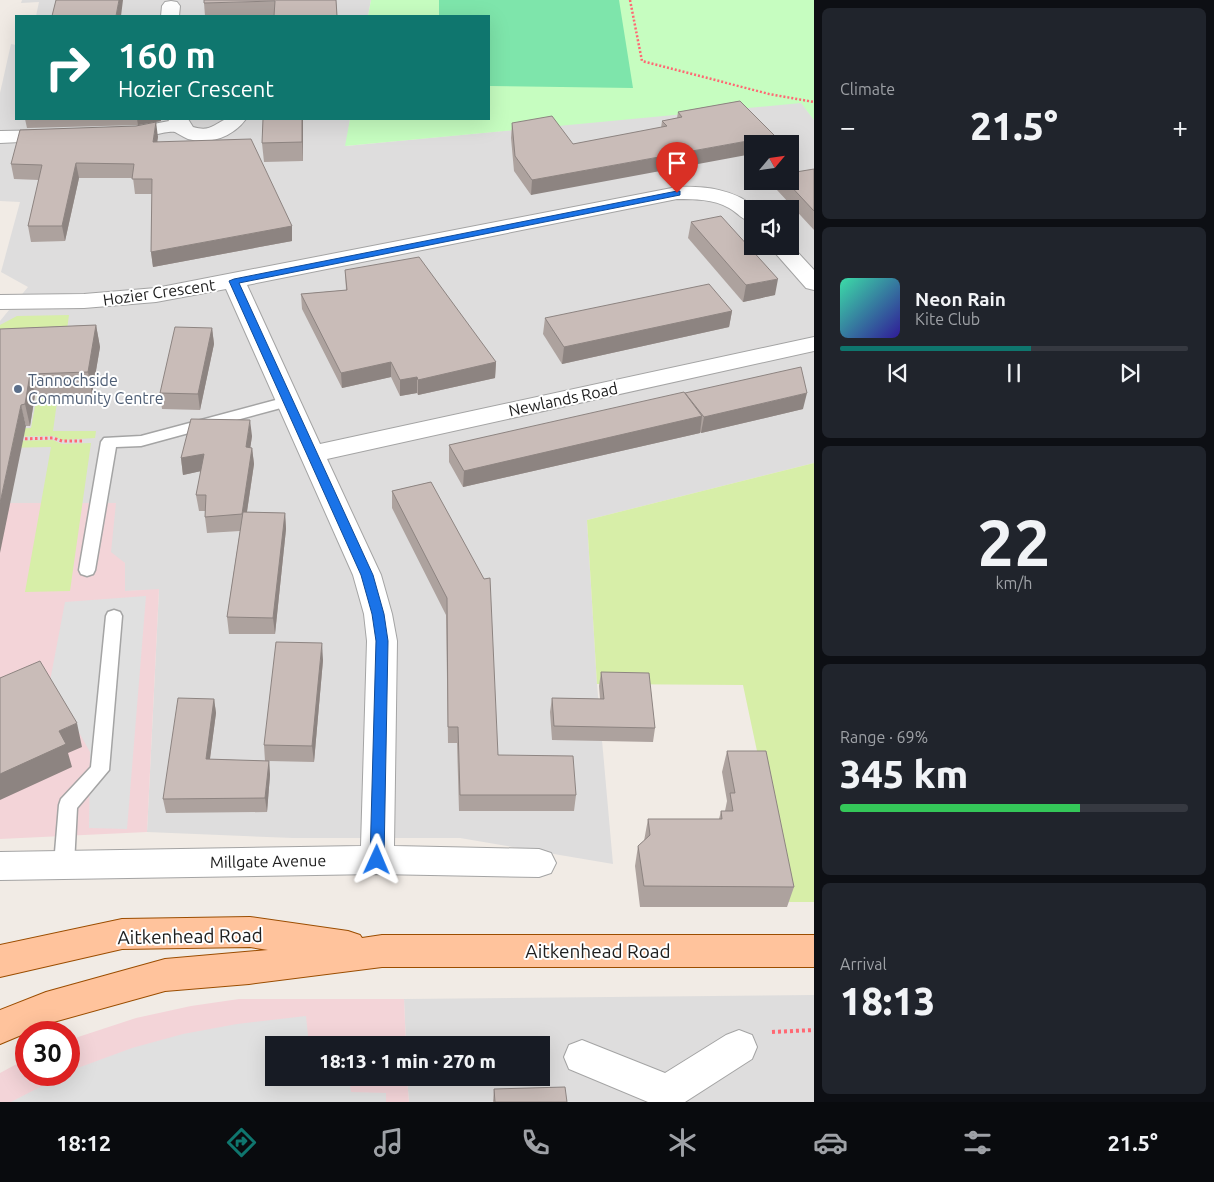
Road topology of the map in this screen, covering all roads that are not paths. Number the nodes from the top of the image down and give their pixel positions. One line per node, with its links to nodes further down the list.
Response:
1 (235, 120): 2 (street)
2 (178, 122): 3 (street)
3 (98, 134)
4 (69, 135): 5 (street)
5 (0, 137)
6 (744, 209): 8 (street, Hozier Crescent)
7 (788, 255): 9 (street)
8 (234, 281): 10 (street, Hozier Crescent); 12 (street)
9 (814, 283)
10 (0, 302)
11 (814, 344): 13 (street, Newlands Road)
12 (287, 402): 13 (street); 14 (lane)
13 (312, 454): 16 (street)
14 (87, 570)
15 (114, 616): 18 (lane)
16 (377, 860): 17 (street, Millgate Avenue); 18 (street, Millgate Avenue)
17 (539, 863)
18 (64, 864): 19 (street, Millgate Avenue)
19 (0, 866)
20 (382, 951): 21 (main road, Aitkenhead Road); 22 (main road, Aitkenhead Road); 23 (main road, Aitkenhead Road)
21 (814, 951)
22 (0, 961)
23 (0, 1027)
24 (739, 1047): 26 (street)
25 (582, 1057): 26 (street)
26 (669, 1097)

